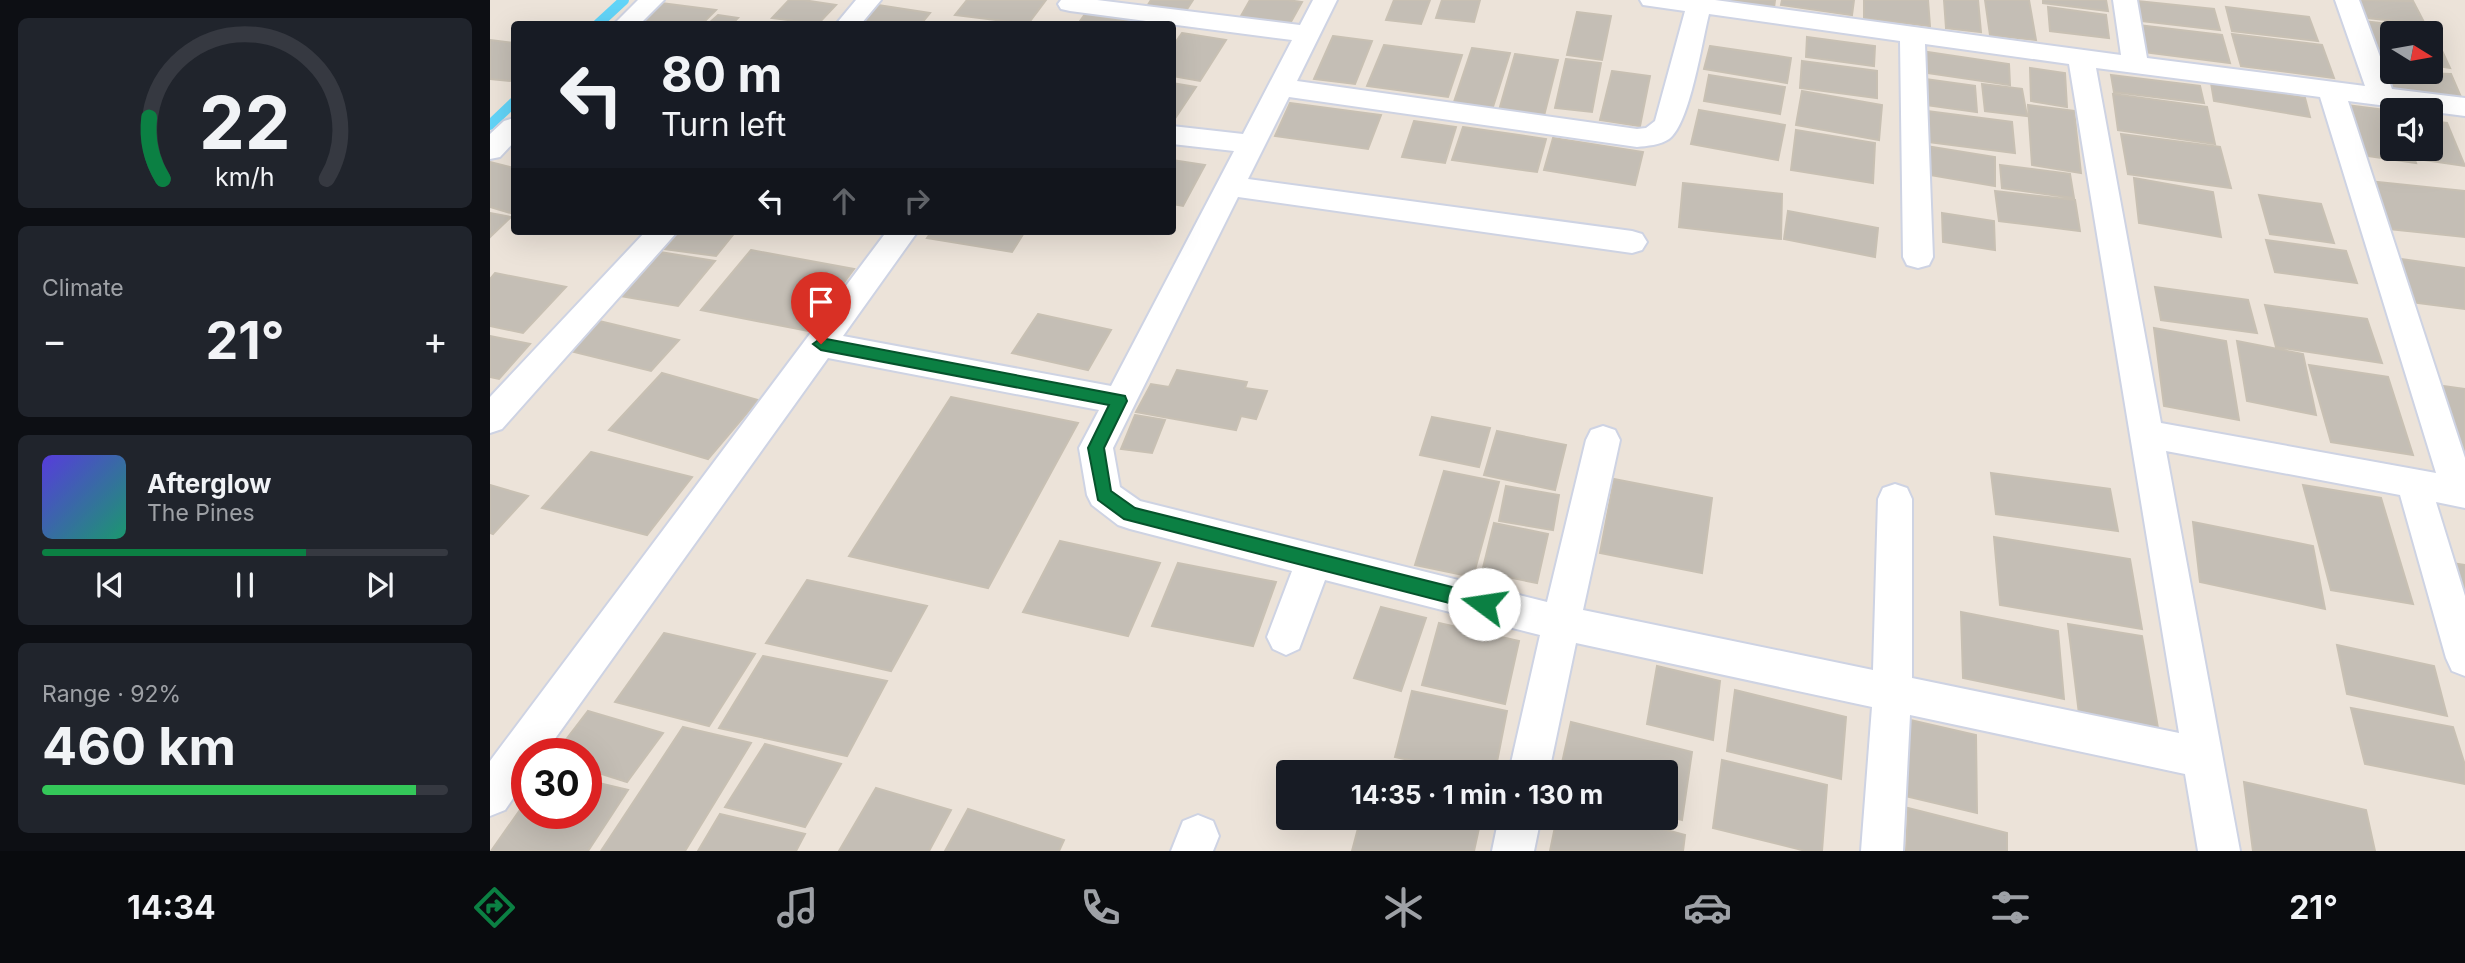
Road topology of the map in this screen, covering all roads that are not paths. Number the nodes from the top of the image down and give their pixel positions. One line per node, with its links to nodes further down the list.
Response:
1 (652, 0): 9 (street)
2 (869, 0): 10 (street)
3 (1325, 0): 12 (street)
4 (1653, 0): 8 (street)
5 (2125, 0): 15 (street)
6 (2347, 0): 18 (street)
7 (1071, 2): 11 (street); 12 (street)
8 (1699, 3): 13 (street); 16 (street)
9 (629, 21)
10 (851, 21)
11 (1057, 21)
12 (1307, 33): 16 (street)
13 (1912, 37): 14 (street); 26 (street)
14 (2081, 57): 15 (street); 30 (street)
15 (2135, 65): 17 (street)
16 (1280, 86): 21 (street)
17 (2331, 90): 18 (street); 33 (street)
18 (2382, 97): 19 (street)
19 (2465, 107)
20 (1176, 135): 21 (street)
21 (1251, 144): 22 (street)
22 (1228, 186): 25 (street); 28 (street)
23 (659, 235): 29 (street)
24 (901, 235): 27 (street)
25 (1632, 242)
26 (1918, 257)
27 (821, 344): 28 (street); 42 (street)
28 (1119, 401): 35 (street)
29 (490, 419)
30 (2147, 434): 32 (street); 40 (street)
31 (1603, 440): 36 (street)
32 (2413, 482): 33 (street); 38 (street)
33 (2462, 493)
34 (1895, 499): 39 (street)
35 (1314, 561): 36 (street); 37 (street)
36 (1560, 623): 39 (street); 41 (street)
37 (1286, 637)
38 (2465, 658)
39 (1892, 693): 40 (street); 45 (street)
40 (2205, 758): 46 (street)
41 (1532, 760)
42 (490, 795)
43 (1517, 830): 44 (street)
44 (1513, 851)
45 (1882, 851)
46 (2219, 851)

